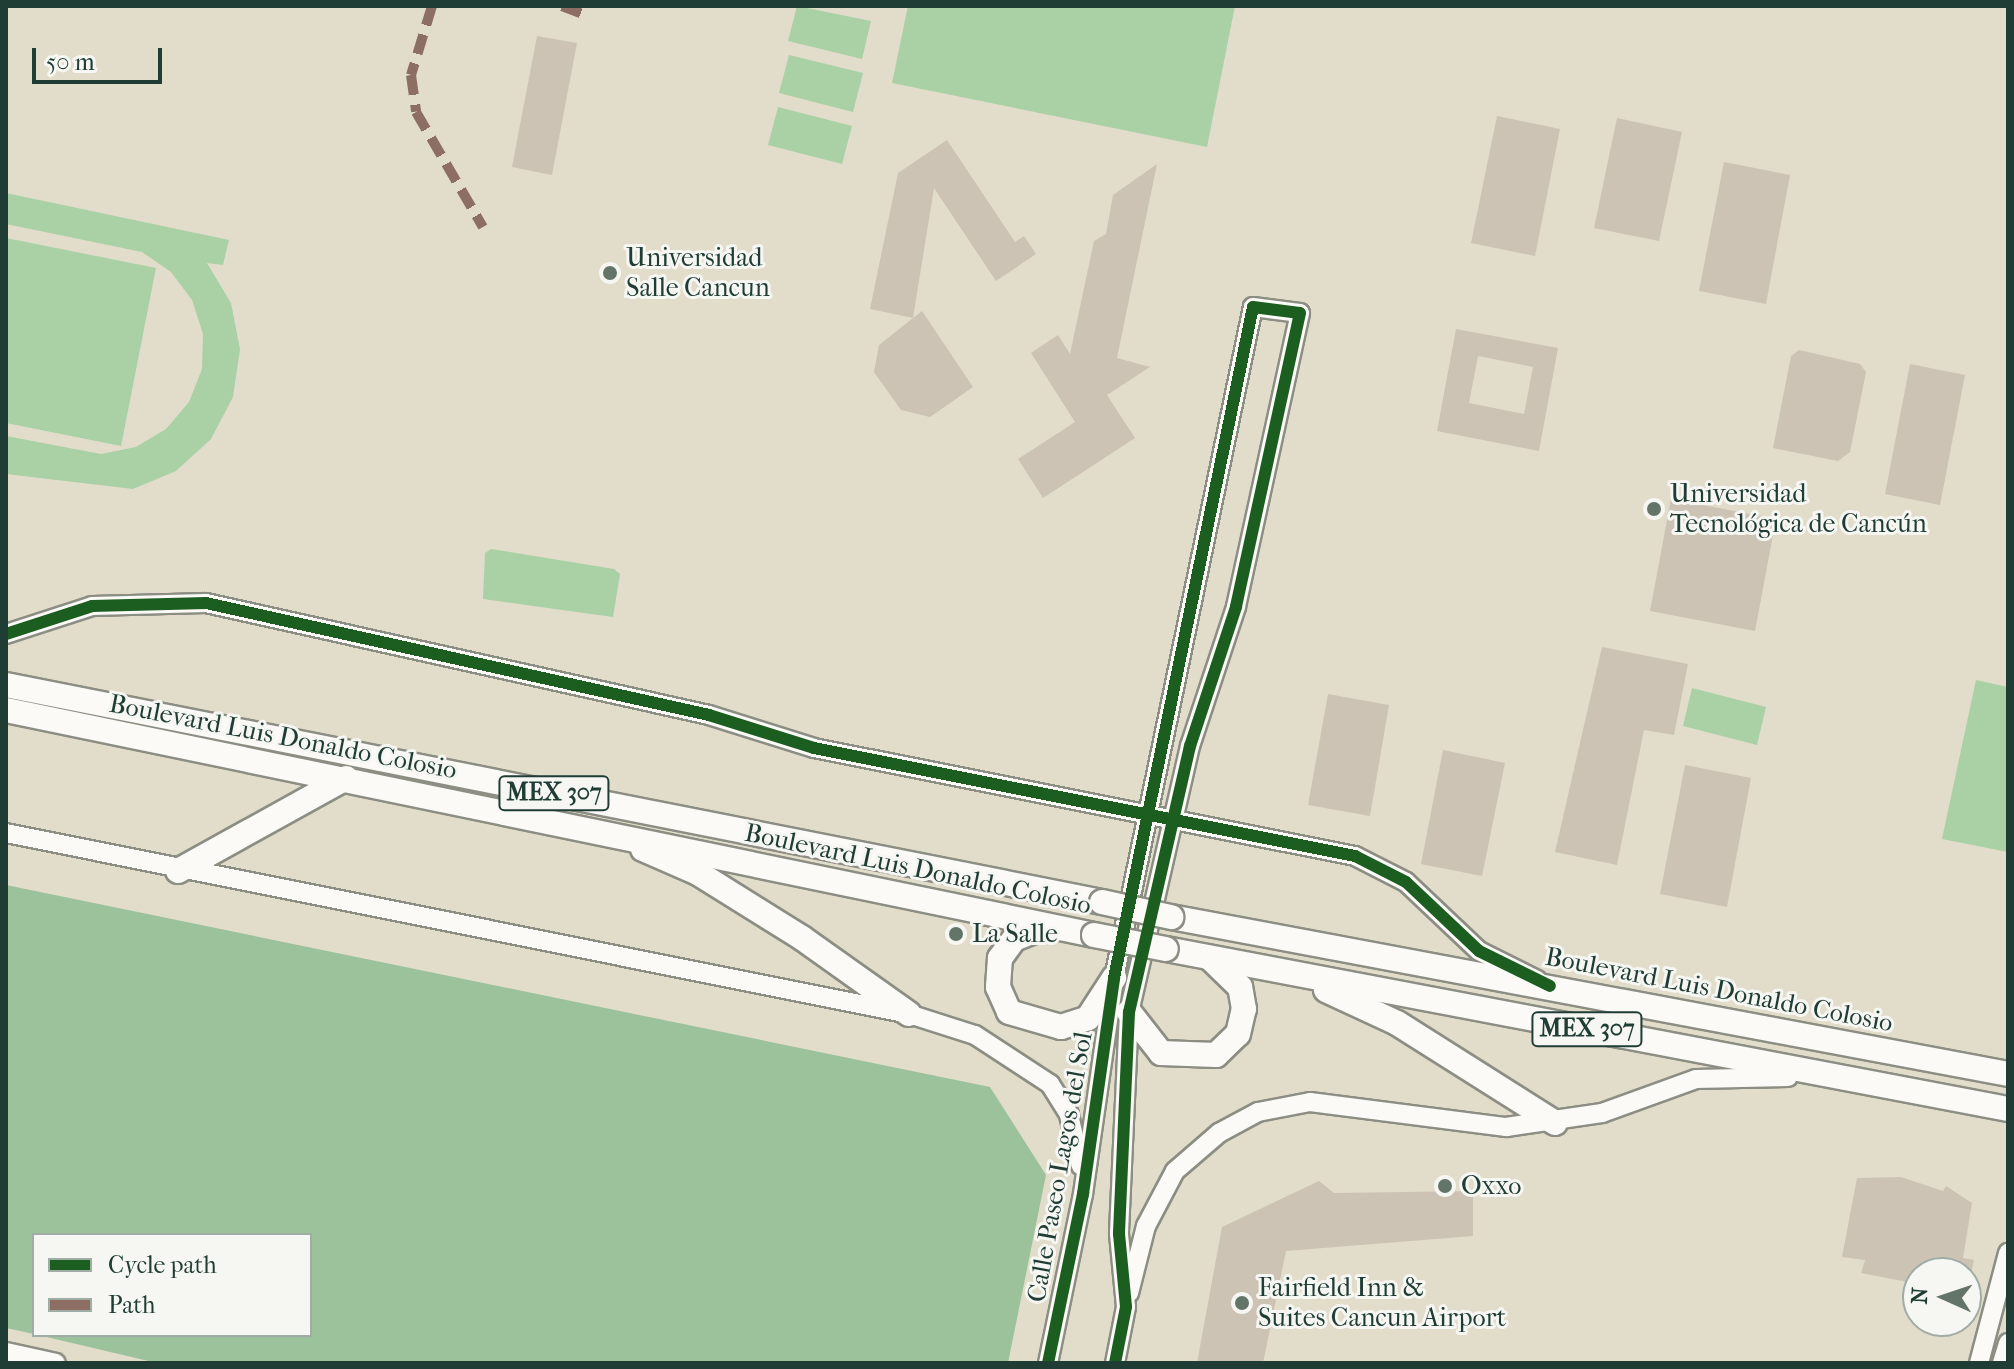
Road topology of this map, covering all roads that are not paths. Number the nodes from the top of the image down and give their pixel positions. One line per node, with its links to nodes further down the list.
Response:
1 (6, 634): 5 (street)
2 (6, 685): 14 (main road, Boulevard Luis Donaldo Colosio / MEX 307, bridge)
3 (6, 710): 4 (main road, Boulevard Luis Donaldo Colosio / MEX 307)
4 (346, 778): 7 (main road, Boulevard Luis Donaldo Colosio / MEX 307); 9 (main road)
5 (1152, 813): 6 (street); 6 (street, Calle Paseo Lagos del Sol); 13 (street, Calle Paseo Lagos del Sol)
6 (1173, 816): 14 (street); 15 (street, Calle Paseo Lagos del Sol)
7 (593, 828): 10 (main road, Boulevard Luis Donaldo Colosio / MEX 307); 16 (main road)
8 (6, 833): 9 (street)
9 (178, 871): 16 (street)
10 (1044, 927): 11 (main road, Boulevard Luis Donaldo Colosio / MEX 307, bridge); 13 (main road)
11 (1210, 958): 12 (main road, Boulevard Luis Donaldo Colosio / MEX 307); 15 (main road)
12 (1275, 970): 18 (main road, Boulevard Luis Donaldo Colosio / MEX 307); 20 (main road)
13 (1114, 978): 21 (street, Calle Paseo Lagos del Sol)
14 (1550, 986): 17 (main road, Boulevard Luis Donaldo Colosio / MEX 307)
15 (1129, 1012): 23 (street, Calle Paseo Lagos del Sol)
16 (909, 1014): 21 (street)
17 (2008, 1074)
18 (1875, 1083): 19 (main road, Boulevard Luis Donaldo Colosio / MEX 307); 20 (street)
19 (2002, 1112)
20 (1555, 1123): 23 (street)
21 (1083, 1194): 27 (street, Calle Paseo Lagos del Sol)
22 (2008, 1253): 29 (street)
23 (1126, 1307): 28 (street, Calle Paseo Lagos del Sol)
24 (2008, 1343): 30 (street)
25 (6, 1352): 26 (street)
26 (56, 1363)
27 (1048, 1363)
28 (1115, 1363)
29 (1979, 1363)
30 (2002, 1363)

